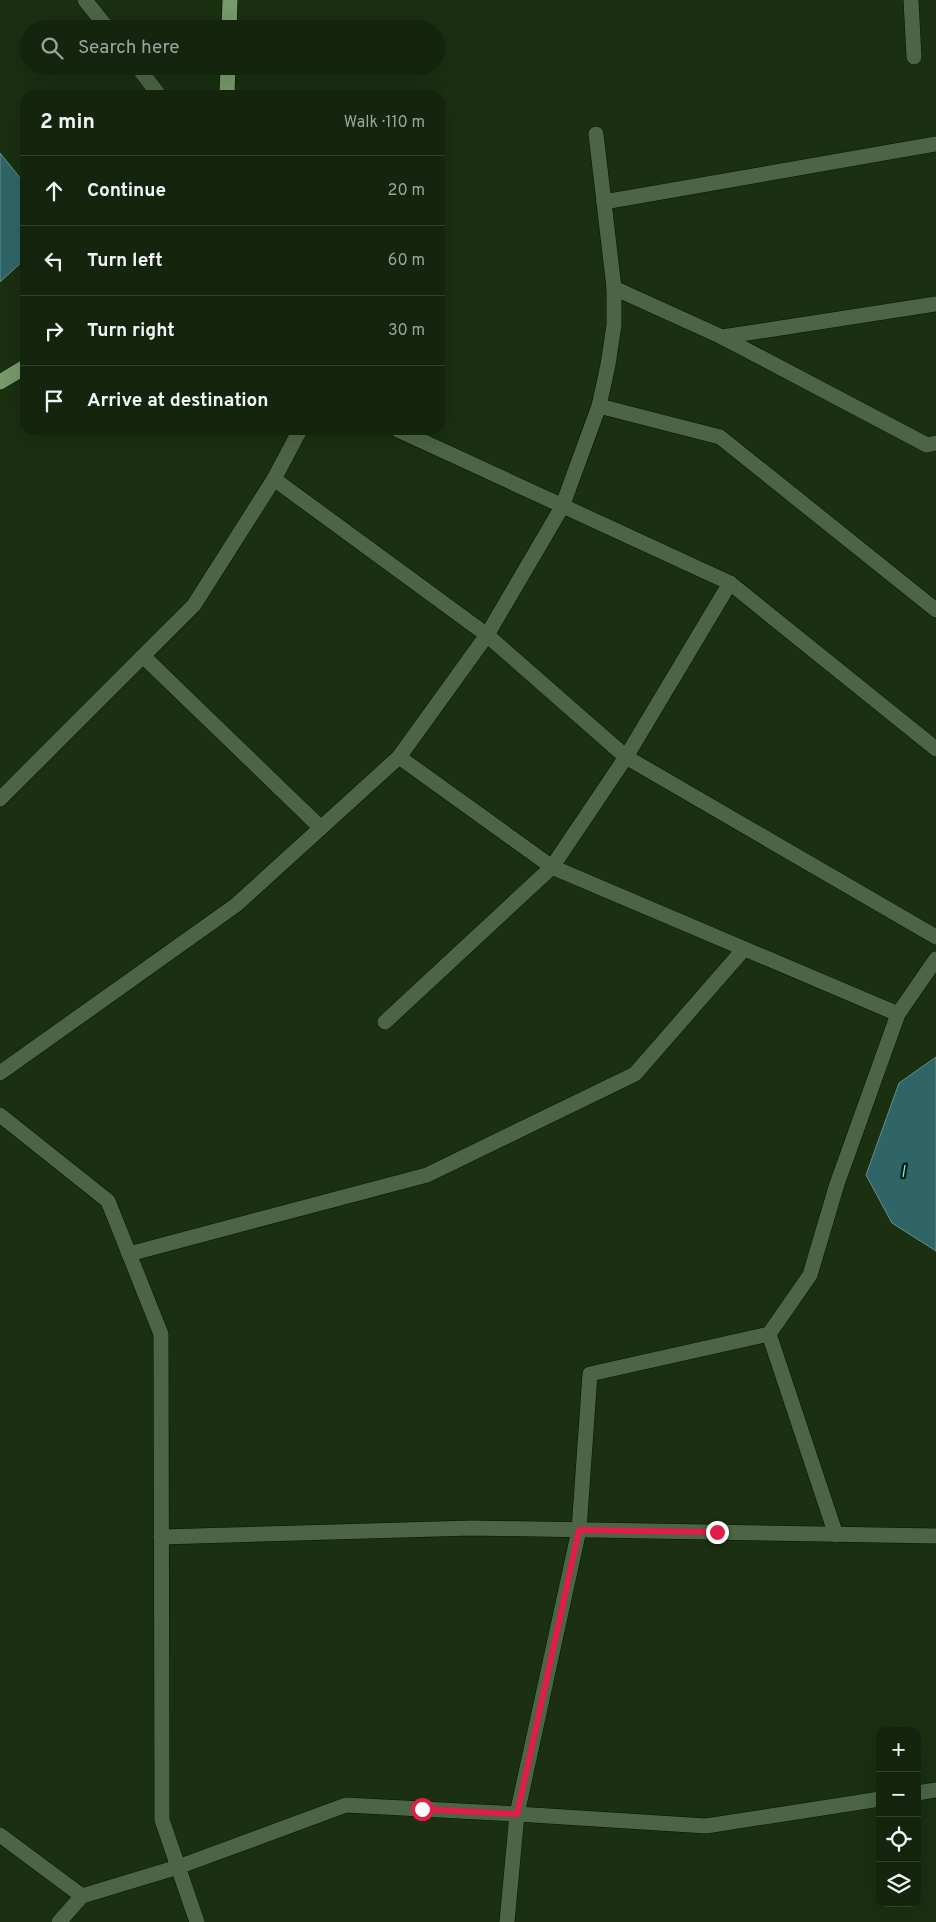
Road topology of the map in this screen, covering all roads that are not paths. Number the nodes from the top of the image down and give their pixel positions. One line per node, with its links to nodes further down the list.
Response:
1 (85, 0): 4 (street)
2 (230, 0): 5 (main road)
3 (911, 0): 6 (street)
4 (101, 20)
5 (229, 20)
6 (914, 57)
7 (144, 75): 9 (street)
8 (228, 75): 10 (main road)
9 (155, 90)
10 (227, 90)
11 (596, 134): 13 (street)
12 (936, 144): 13 (street)
13 (604, 202): 14 (street)
14 (614, 288): 16 (street); 19 (street)
15 (936, 304): 16 (street)
16 (722, 337): 22 (street)
17 (20, 370): 18 (main road)
18 (0, 382)
19 (599, 406): 24 (street); 26 (street)
20 (297, 435): 23 (street)
21 (409, 435): 24 (street)
22 (936, 443)
23 (274, 479): 27 (street); 28 (street)
24 (562, 507): 25 (street); 27 (street)
25 (730, 583): 29 (street); 31 (street)
26 (936, 610)
27 (487, 635): 30 (street); 31 (street)
28 (143, 656): 32 (street); 33 (street)
29 (936, 749)
30 (399, 757): 33 (street); 34 (street)
31 (626, 757): 34 (street); 35 (street)
32 (0, 799)
33 (321, 828): 40 (street)
34 (552, 867): 36 (street); 39 (street)
35 (936, 937)
36 (744, 949): 38 (street); 42 (street)
37 (936, 958): 38 (street)
38 (898, 1014): 43 (street)
39 (385, 1022)
40 (0, 1073)
41 (0, 1115): 42 (street)
42 (129, 1254): 47 (street)
43 (768, 1334): 44 (street); 45 (street)
44 (579, 1530): 45 (street); 47 (street); 51 (street)
45 (836, 1534): 46 (street)
46 (936, 1536)
47 (161, 1537): 53 (street)
48 (936, 1790): 49 (street)
49 (921, 1792)
50 (876, 1800): 51 (street)
51 (517, 1814): 53 (street); 57 (street)
52 (0, 1835): 54 (street)
53 (178, 1867): 54 (street); 56 (street)
54 (82, 1896): 55 (street)
55 (59, 1922)
56 (197, 1922)
57 (507, 1922)

